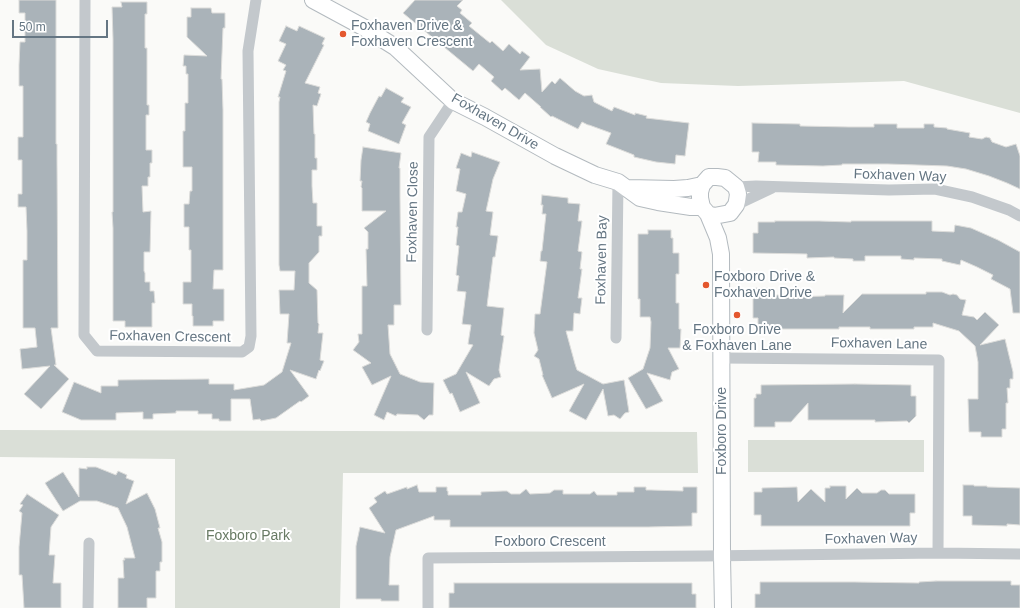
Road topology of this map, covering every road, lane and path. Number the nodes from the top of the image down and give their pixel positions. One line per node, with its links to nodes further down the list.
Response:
1 (84, 0): 2 (street, Foxhaven Crescent)
2 (256, 0)
3 (313, 0): 4 (street, Foxhaven Drive)
4 (453, 101): 5 (street, Foxhaven Drive); 13 (street, Foxhaven Close)
5 (622, 185): 6 (street, Foxhaven Drive); 10 (street, Foxhaven Drive); 14 (street, Foxhaven Bay)
6 (702, 185): 7 (street); 10 (street)
7 (736, 187): 8 (street, Foxhaven Way); 9 (street)
8 (774, 187): 9 (street, Foxhaven Way); 11 (street, Foxhaven Way)
9 (733, 209): 10 (street); 12 (street, Foxboro Drive)
10 (705, 210): 12 (street, Foxboro Drive)
11 (1020, 216)
12 (721, 254): 15 (street, Foxboro Drive)
13 (427, 330)
14 (616, 338)
15 (722, 358): 17 (street, Foxhaven Lane); 19 (street, Foxboro Drive)
16 (89, 543): 20 (street)
17 (938, 553): 18 (street, Foxhaven Way); 19 (street, Foxhaven Way)
18 (1020, 554)
19 (722, 556): 21 (street, Foxboro Crescent); 22 (street, Foxboro Drive)
20 (88, 608)
21 (428, 608)
22 (723, 608)

